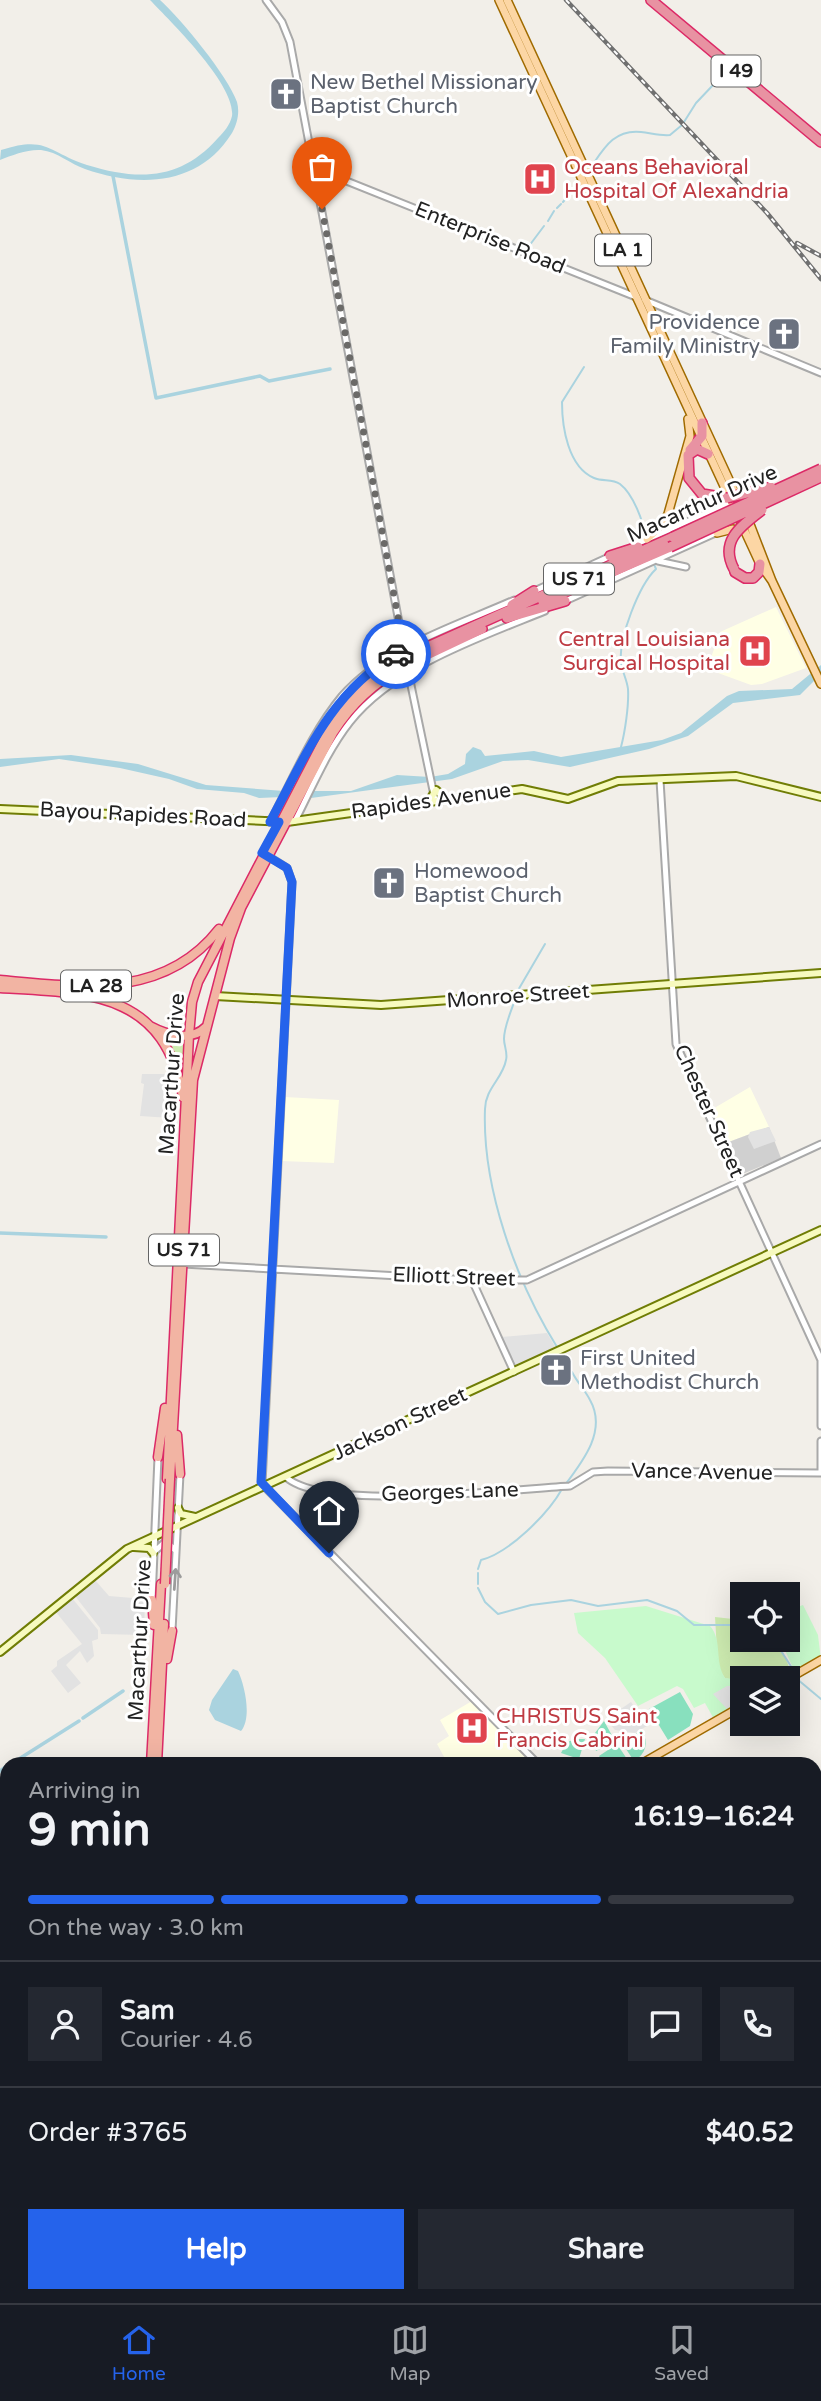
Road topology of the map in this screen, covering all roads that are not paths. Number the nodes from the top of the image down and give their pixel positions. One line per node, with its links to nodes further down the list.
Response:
1 (266, 0): 9 (street)
2 (499, 0): 6 (main road, LA 1)
3 (507, 0): 6 (main road, LA 1)
4 (651, 0): 8 (highway, I 49)
5 (659, 0): 7 (highway, I 49)
6 (517, 30): 10 (main road, LA 1)
7 (821, 135)
8 (821, 142)
9 (314, 168): 11 (street, Enterprise Road); 40 (street)
10 (586, 179): 11 (main road, LA 1); 12 (main road, LA 1)
11 (637, 297): 12 (street, Enterprise Road); 14 (main road, LA 1)
12 (647, 301): 13 (street, Enterprise Road); 15 (main road, LA 1)
13 (821, 373)
14 (678, 389): 16 (main road, LA 1); 27 (main road)
15 (702, 423): 16 (highway); 22 (main road, LA 1)
16 (701, 438): 17 (main road, LA 1); 18 (highway)
17 (708, 454): 18 (highway); 22 (main road, LA 1)
18 (688, 455): 21 (highway, bridge)
19 (821, 469): 21 (highway, Macarthur Drive / US 71, bridge)
20 (821, 477): 21 (highway, Macarthur Drive / US 71, bridge)
21 (804, 481): 28 (highway, Macarthur Drive / US 71, bridge); 33 (highway, bridge)
22 (735, 501): 23 (street); 24 (main road)
23 (716, 509): 25 (street); 27 (street)
24 (744, 520): 25 (street); 26 (main road); 34 (main road)
25 (717, 533): 26 (main road); 29 (street)
26 (748, 537): 32 (main road)
27 (647, 539): 30 (street)
28 (670, 541): 30 (highway); 38 (highway, Macarthur Drive / US 71); 39 (highway, Macarthur Drive / US 71)
29 (686, 548): 31 (street); 31 (street)
30 (610, 556): 36 (street)
31 (654, 562): 37 (street)
32 (760, 564): 33 (highway); 34 (main road)
33 (735, 570): 35 (highway)
34 (772, 581): 41 (main road)
35 (757, 587)
36 (534, 591): 39 (highway); 40 (street)
37 (565, 601): 38 (highway); 40 (street)
38 (507, 618): 40 (highway, Macarthur Drive / US 71)
39 (486, 621): 40 (highway, Macarthur Drive / US 71)
40 (406, 661): 43 (street); 48 (street); 48 (highway, Macarthur Drive / US 71)
41 (821, 684)
42 (660, 780): 44 (main road, Rapides Avenue); 45 (main road, Rapides Avenue); 56 (street, Chester Street)
43 (435, 789): 45 (main road); 46 (main road)
44 (821, 797)
45 (447, 799): 46 (main road, Rapides Avenue)
46 (432, 801): 48 (main road, Rapides Avenue)
47 (0, 808): 48 (main road, Bayou Rapides Road)
48 (283, 821): 49 (highway, Macarthur Drive / US 71)
49 (265, 855): 50 (highway, Macarthur Drive / US 71); 55 (highway, Macarthur Drive / US 71); 60 (street)
50 (239, 901): 51 (highway, Macarthur Drive / US 71); 52 (highway, LA 28)
51 (209, 958): 52 (highway); 55 (highway); 63 (highway, Macarthur Drive / US 71)
52 (187, 960): 58 (highway, LA 28)
53 (821, 973): 56 (main road, Monroe Street)
54 (0, 980): 58 (highway, LA 28)
55 (219, 980): 59 (highway, Macarthur Drive / US 71)
56 (672, 984): 60 (main road, Monroe Street); 66 (street, Chester Street)
57 (4, 988): 58 (highway, LA 28)
58 (57, 988): 61 (highway, LA 28)
59 (215, 996): 60 (main road, Monroe Street); 62 (highway, Macarthur Drive / US 71)
60 (286, 1000): 70 (street)
61 (144, 1023): 63 (highway, LA 28); 64 (highway)
62 (208, 1023): 63 (highway); 69 (highway, Macarthur Drive / US 71)
63 (189, 1035): 64 (highway, Macarthur Drive / US 71)
64 (185, 1122): 69 (highway, Macarthur Drive / US 71)
65 (821, 1144): 66 (street, Elliott Street)
66 (740, 1181): 68 (street, Chester Street); 71 (street, Elliott Street)
67 (821, 1230): 68 (main road, Jackson Street)
68 (773, 1253): 73 (main road, Jackson Street); 75 (street, Chester Street)
69 (180, 1263): 70 (street, Elliott Street); 72 (highway, Macarthur Drive / US 71); 74 (highway, Macarthur Drive / US 71)
70 (272, 1268): 71 (street, Elliott Street); 83 (street)
71 (472, 1280): 73 (street)
72 (170, 1370): 77 (highway); 81 (highway, Macarthur Drive / US 71)
73 (514, 1372): 80 (main road, Jackson Street)
74 (176, 1393): 79 (highway); 81 (highway, Macarthur Drive / US 71)
75 (821, 1426)
76 (821, 1441): 78 (street)
77 (158, 1457): 85 (street, Macarthur Drive)
78 (821, 1473): 82 (street, Vance Avenue)
79 (180, 1474): 84 (street, Macarthur Drive)
80 (286, 1477): 82 (street, Georges Lane); 83 (main road, Jackson Street)
81 (169, 1479): 92 (highway, Macarthur Drive / US 71, bridge)
82 (576, 1485)
83 (264, 1488): 86 (main road, Jackson Street); 103 (street)
84 (178, 1509): 85 (street); 86 (main road); 87 (street, Macarthur Drive)
85 (156, 1511): 88 (street, Macarthur Drive)
86 (197, 1517): 87 (main road, Jackson Street)
87 (177, 1526): 88 (main road, Jackson Street); 91 (street, Macarthur Drive)
88 (154, 1537): 89 (main road, Jackson Street); 90 (street, Macarthur Drive)
89 (132, 1547): 90 (main road); 96 (main road, Jackson Street)
90 (153, 1553): 91 (street); 93 (street, Macarthur Drive)
91 (176, 1554): 94 (street, Macarthur Drive, one-way to 91)
92 (163, 1584): 95 (highway, Macarthur Drive / US 71); 99 (highway, Macarthur Drive / US 71)
93 (152, 1600): 95 (highway)
94 (172, 1631): 99 (highway)
95 (157, 1641): 101 (highway, Macarthur Drive / US 71)
96 (0, 1652)
97 (821, 1660): 98 (main road)
98 (800, 1672)
99 (161, 1689): 102 (highway, Macarthur Drive / US 71)
100 (730, 1713): 104 (main road)
101 (151, 1757)
102 (157, 1757)
103 (531, 1757)
104 (653, 1757)

